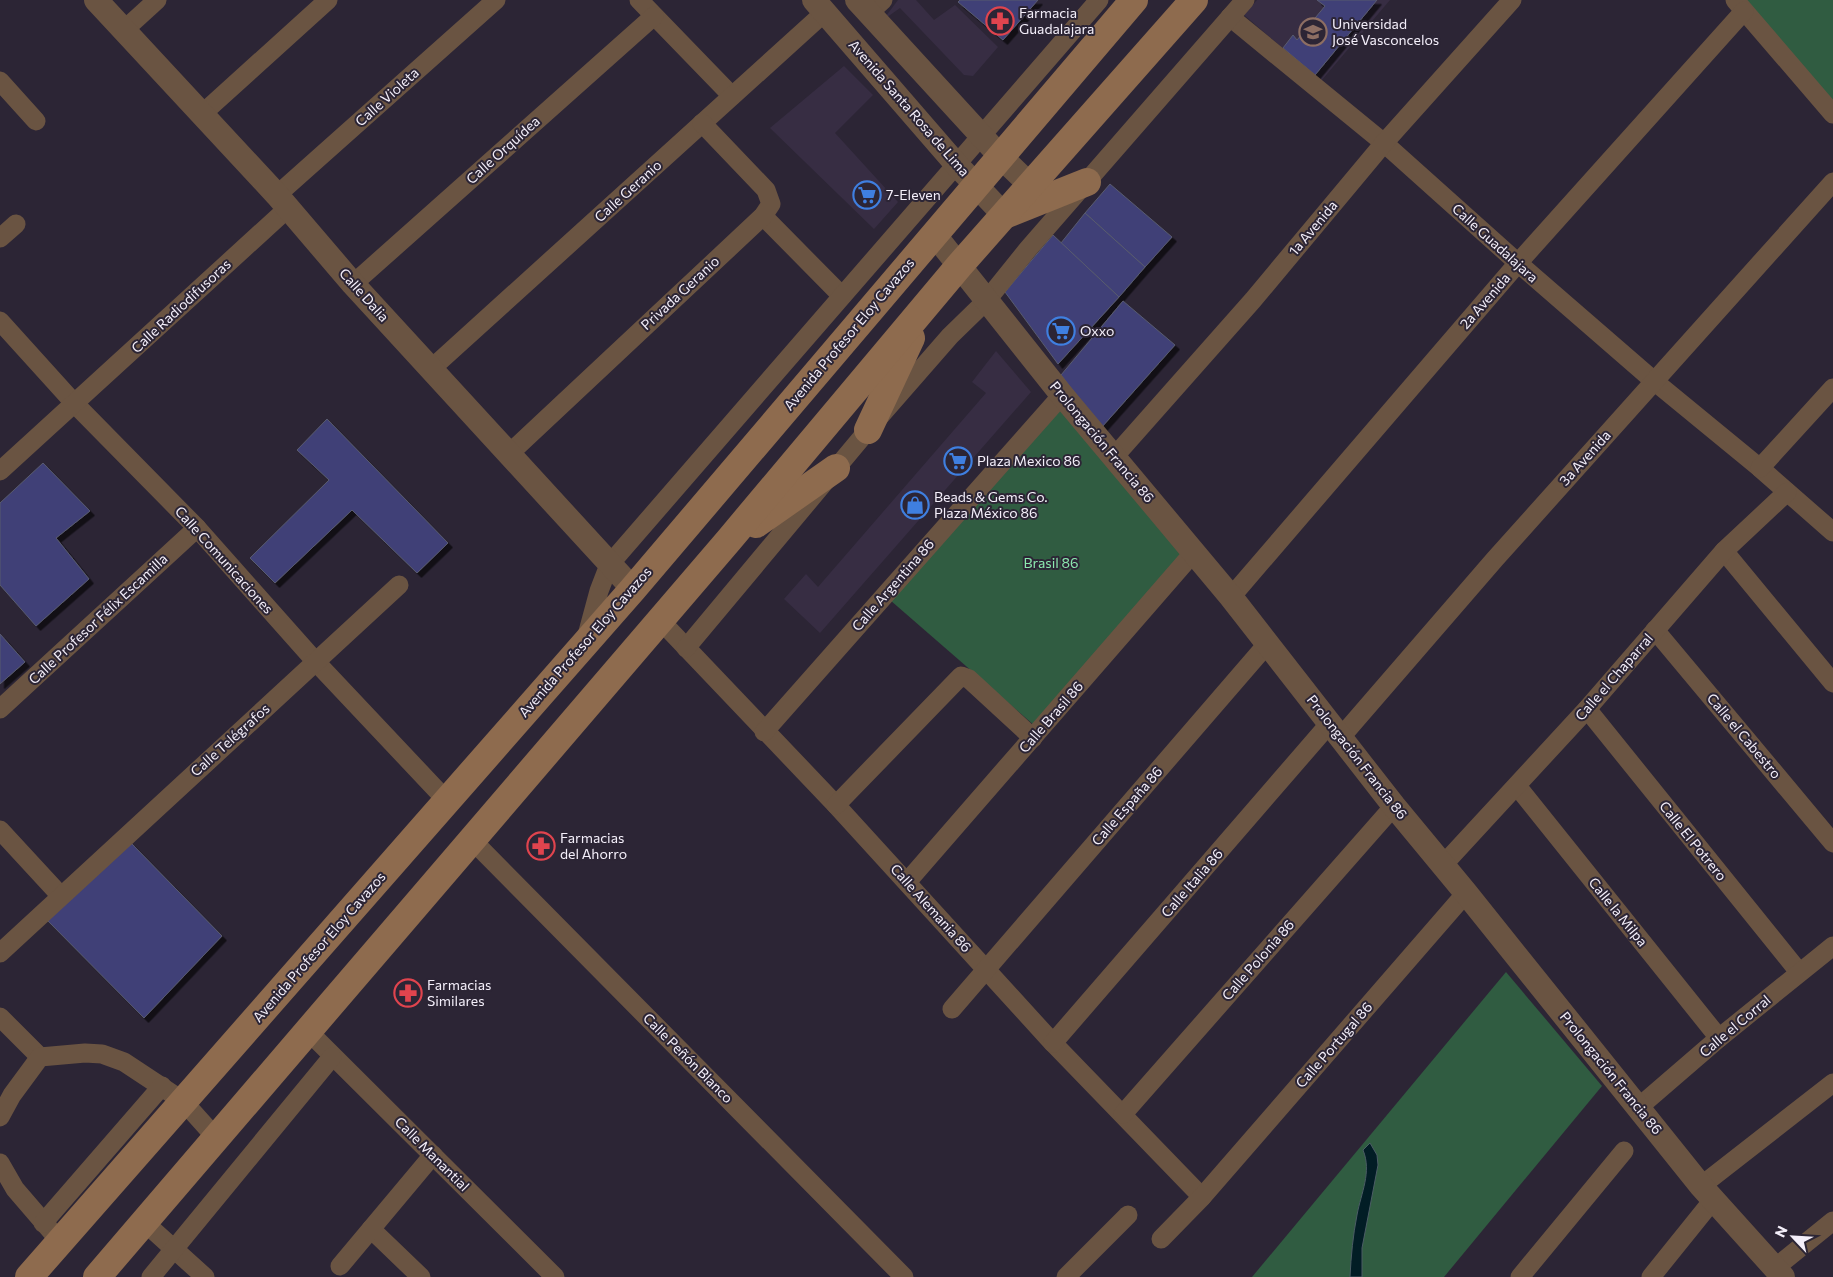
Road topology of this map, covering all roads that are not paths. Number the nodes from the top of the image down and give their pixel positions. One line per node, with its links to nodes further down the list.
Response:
1 (96, 0): 16 (street, Calle Dalia)
2 (157, 0): 16 (street)
3 (328, 0): 19 (street)
4 (496, 0): 31 (street, Calle Violeta)
5 (639, 0): 14 (street)
6 (1099, 0): 23 (street)
7 (1134, 0): 25 (main road, Avenida Profesor Eloy Cavazos)
8 (1194, 0): 30 (main road)
9 (1245, 0): 15 (street)
10 (1512, 0): 24 (street, 1a Avenida)
11 (870, 4): 23 (street)
12 (819, 6): 18 (street, Calle Geranio); 26 (street, Avenida Santa Rosa de Lima)
13 (1739, 6): 20 (street); 37 (street, 2a Avenida)
14 (654, 16): 18 (street); 39 (street, Calle Orquídea)
15 (1230, 17): 24 (street, Calle Guadalajara); 27 (street)
16 (123, 31): 19 (street, Calle Dalia)
17 (0, 81): 21 (street)
18 (732, 96): 22 (street, Calle Geranio)
19 (202, 114): 31 (street, Calle Dalia)
20 (1833, 114)
21 (36, 121)
22 (702, 123): 33 (street); 44 (street, Calle Geranio)
23 (981, 135): 25 (street); 26 (street)
24 (1384, 143): 37 (street, Calle Guadalajara); 51 (street, 1a Avenida)
25 (1000, 156): 29 (main road, Avenida Profesor Eloy Cavazos); 30 (street)
26 (956, 164): 29 (street, Avenida Santa Rosa de Lima); 40 (street)
27 (1087, 182): 32 (main road); 41 (street)
28 (1833, 182): 45 (street, 3a Avenida)
29 (976, 184): 32 (street, Avenida Santa Rosa de Lima); 35 (main road, Avenida Profesor Eloy Cavazos)
30 (1030, 185): 32 (main road)
31 (282, 202): 39 (street, Calle Dalia); 48 (street, Calle Radiodifusoras)
32 (1004, 215): 38 (main road)
33 (763, 216): 40 (street); 50 (street, Privada Geranio)
34 (16, 224): 36 (street)
35 (934, 234): 38 (street, Prolongación Francia 86); 63 (main road, Avenida Profesor Eloy Cavazos)
36 (0, 238)
37 (1518, 263): 45 (street, Calle Guadalajara); 64 (street, 2a Avenida)
38 (959, 266): 41 (street, Prolongación Francia 86); 42 (main road)
39 (352, 284): 44 (street, Calle Dalia)
40 (842, 296): 61 (street)
41 (987, 300): 47 (street, Prolongación Francia 86); 49 (street)
42 (923, 310): 49 (main road); 58 (main road)
43 (0, 321): 48 (street, Calle Comunicaciones)
44 (432, 369): 50 (street, Calle Dalia)
45 (1654, 381): 53 (street, Calle Guadalajara); 74 (street, 3a Avenida)
46 (1833, 388): 53 (street)
47 (1062, 395): 51 (street, Prolongación Francia 86); 75 (street, Calle Argentina 86)
48 (75, 404): 54 (street, Calle Radiodifusoras); 56 (street, Calle Comunicaciones)
49 (868, 430): 52 (street)
50 (510, 453): 61 (street, Calle Dalia)
51 (1114, 457): 60 (street, Prolongación Francia 86)
52 (836, 468): 58 (main road); 69 (street)
53 (1760, 468): 55 (street, Calle Guadalajara)
54 (0, 471)
55 (1787, 492): 57 (street, Calle Guadalajara); 59 (street, Calle el Chaparral)
56 (197, 528): 70 (street, Calle Comunicaciones); 72 (street, Calle Profesor Félix Escamilla)
57 (1833, 532)
58 (729, 540): 65 (main road)
59 (1724, 551): 66 (street, Calle el Chaparral); 71 (street)
60 (1194, 552): 64 (street, Prolongación Francia 86); 76 (street, Calle Brasil 86)
61 (609, 564): 63 (street, Calle Dalia); 67 (street)
62 (399, 585): 70 (street, Calle Telégrafos)
63 (632, 589): 67 (main road, Avenida Profesor Eloy Cavazos)
64 (1231, 597): 68 (street, Prolongación Francia 86)
65 (659, 619): 69 (street, Calle Alemania 86); 82 (main road)
66 (1655, 630): 73 (street, Calle el Chaparral); 83 (street, Calle el Cabestro)
67 (586, 639): 78 (main road, Avenida Profesor Eloy Cavazos)
68 (1268, 643): 74 (street, Prolongación Francia 86); 90 (street, Calle España 86)
69 (686, 648): 75 (street, Calle Alemania 86)
70 (316, 662): 78 (street, Calle Comunicaciones); 87 (street, Calle Telégrafos)
71 (1833, 682)
72 (0, 709)
73 (1587, 709): 77 (street, Calle el Chaparral); 91 (street, Calle El Potrero)
74 (1336, 730): 80 (street, Prolongación Francia 86); 96 (street, Calle Italia 86)
75 (764, 732): 79 (street, Calle Alemania 86)
76 (1033, 738): 79 (street); 85 (street, Calle Brasil 86)
77 (1518, 786): 84 (street, Calle el Chaparral); 95 (street, Calle la Milpa)
78 (447, 801): 100 (main road, Avenida Profesor Eloy Cavazos)
79 (836, 805): 85 (street, Calle Alemania 86)
80 (1394, 806): 84 (street, Prolongación Francia 86); 102 (street, Calle Polonia 86)
81 (0, 830): 87 (street)
82 (471, 839): 94 (main road); 125 (street, Calle Peñón Blanco)
83 (1833, 843)
84 (1443, 865): 86 (street, Prolongación Francia 86)
85 (907, 882): 90 (street, Calle Alemania 86)
86 (1466, 893): 101 (street, Prolongación Francia 86); 109 (street, Calle Portugal 86)
87 (60, 895): 89 (street, Calle Telégrafos)
88 (1833, 946): 91 (street, Calle el Corral)
89 (0, 953)
90 (987, 969): 92 (street, Calle España 86); 96 (street, Calle Alemania 86)
91 (1799, 972): 95 (street, Calle el Corral)
92 (952, 1009)
93 (0, 1017): 97 (street)
94 (309, 1032): 98 (street, Calle Manantial); 104 (main road)
95 (1720, 1038): 101 (street, Calle el Corral)
96 (1053, 1043): 102 (street, Calle Alemania 86)
97 (40, 1057): 100 (street); 103 (street)
98 (332, 1057): 106 (street, Calle Manantial); 116 (street)
99 (1833, 1082): 108 (street)
100 (173, 1093): 104 (street); 114 (main road, Avenida Profesor Eloy Cavazos)
101 (1639, 1107): 108 (street, Prolongación Francia 86)
102 (1123, 1114): 109 (street, Calle Alemania 86)
103 (0, 1117)
104 (217, 1138): 112 (main road)
105 (1624, 1151): 127 (street)
106 (433, 1155): 113 (street); 124 (street, Calle Manantial)
107 (0, 1163): 114 (street)
108 (1707, 1193): 118 (street, Prolongación Francia 86); 128 (street)
109 (1202, 1197): 115 (street, Calle Portugal 86)
110 (1128, 1215): 126 (street)
111 (1833, 1220): 118 (street)
112 (143, 1221): 116 (street); 120 (main road)
113 (371, 1229): 117 (street); 123 (street)
114 (53, 1232): 119 (main road, Avenida Profesor Eloy Cavazos)
115 (1161, 1239)
116 (174, 1250): 121 (street); 122 (street)
117 (340, 1266)
118 (1781, 1274)
119 (28, 1277)
120 (97, 1277)
121 (151, 1277)
122 (205, 1277)
123 (421, 1277)
124 (555, 1277)
125 (904, 1277)
126 (1066, 1277)
127 (1520, 1277)
128 (1651, 1277)

